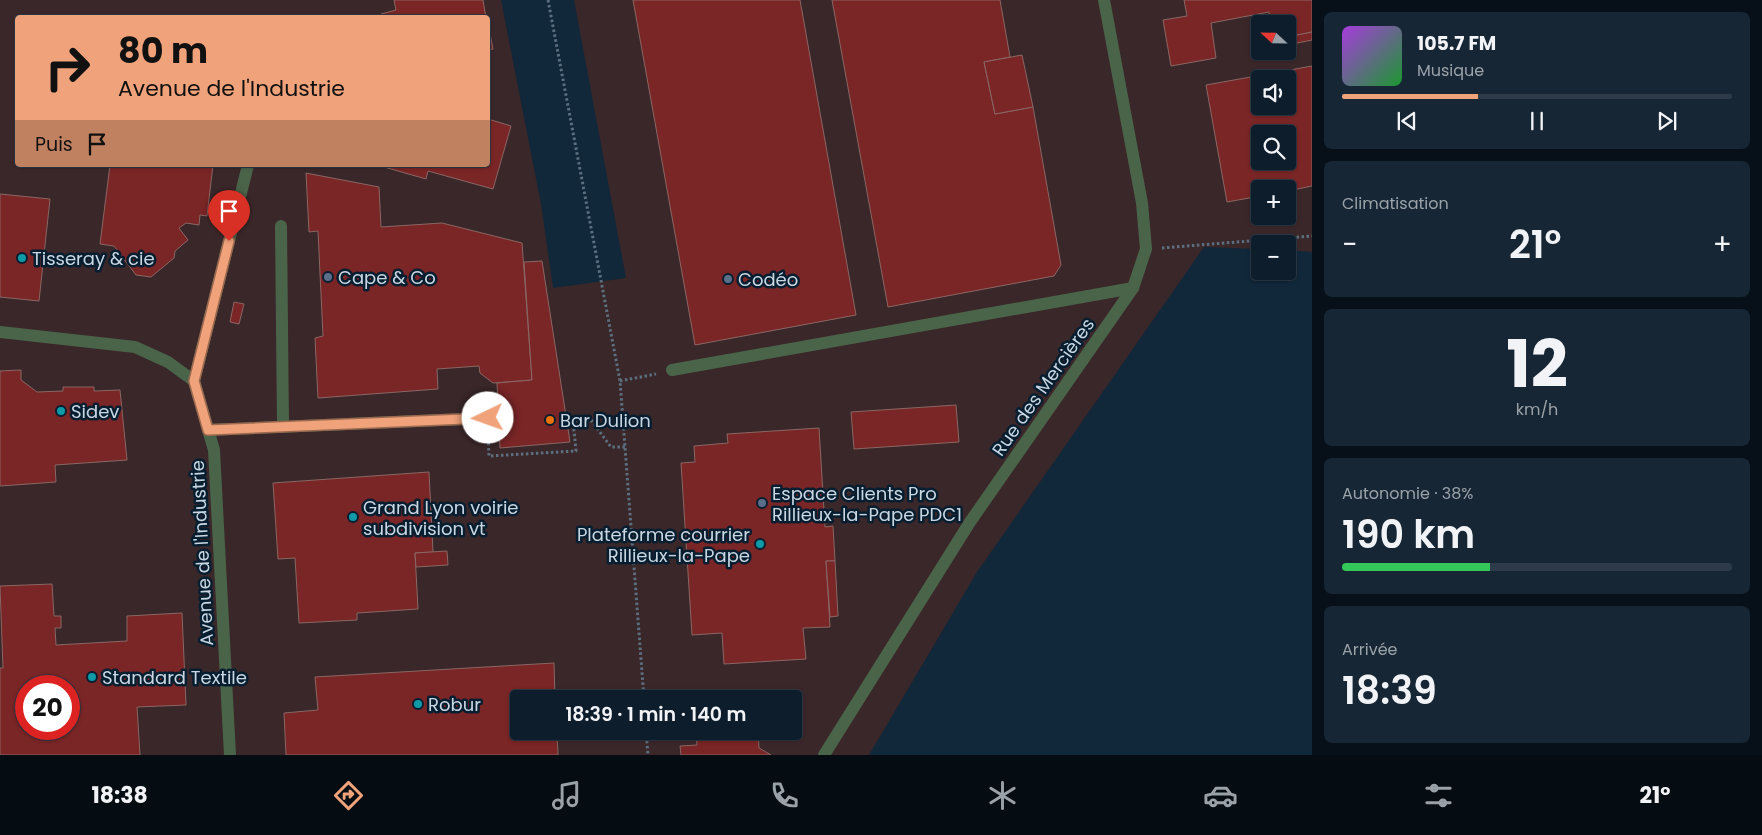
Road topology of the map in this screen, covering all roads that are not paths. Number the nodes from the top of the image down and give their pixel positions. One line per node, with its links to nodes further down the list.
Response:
1 (1104, 0): 4 (street, Rue des Mercières)
2 (248, 167): 7 (street, Avenue de l'Industrie)
3 (281, 226): 9 (street)
4 (1133, 288): 6 (street); 12 (street, Rue des Mercières)
5 (0, 332): 7 (street)
6 (672, 370)
7 (194, 381): 10 (street, Avenue de l'Industrie)
8 (488, 418): 9 (street)
9 (283, 427): 10 (street)
10 (208, 430): 11 (street, Avenue de l'Industrie)
11 (230, 755)
12 (824, 755)

